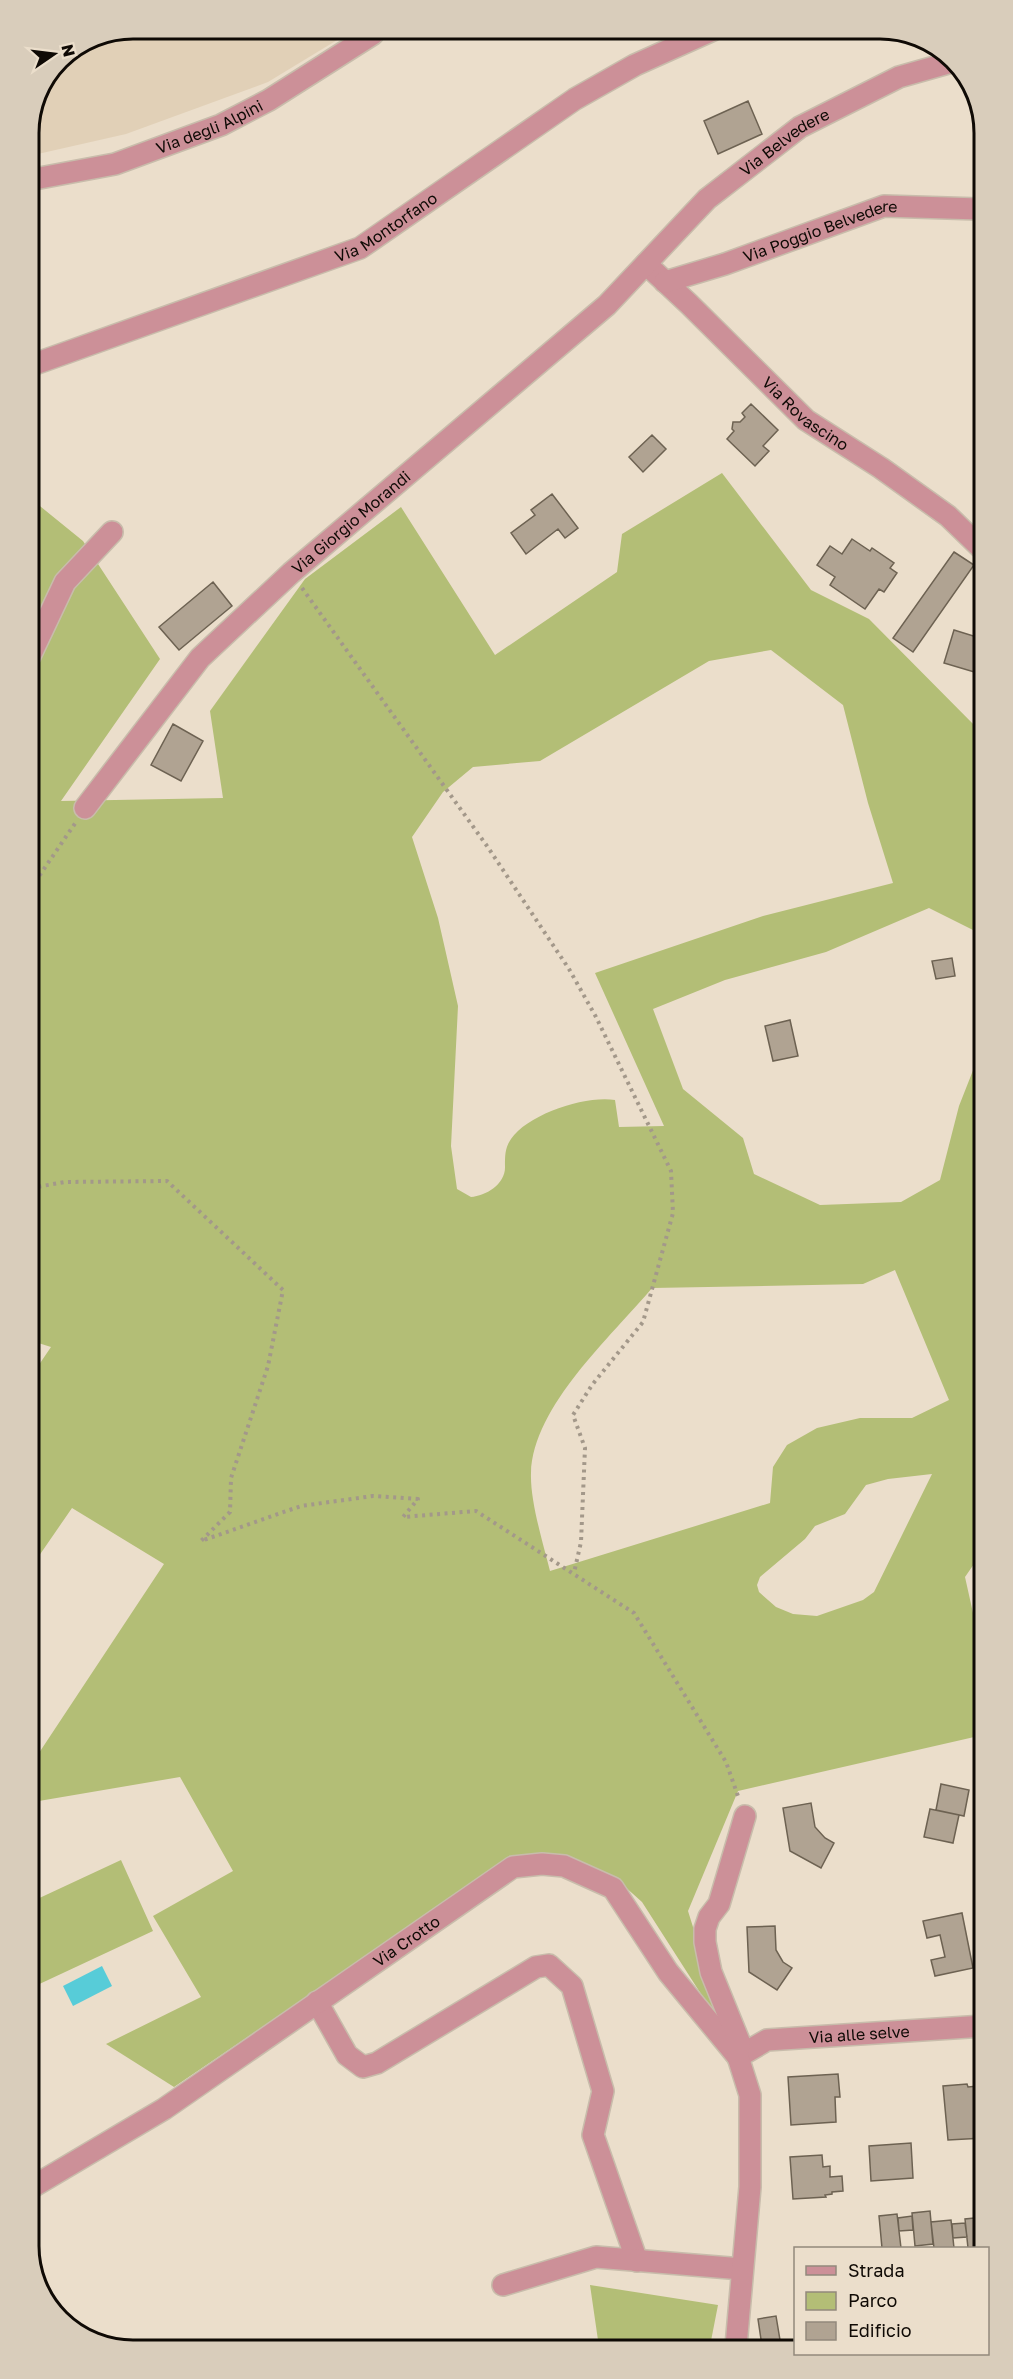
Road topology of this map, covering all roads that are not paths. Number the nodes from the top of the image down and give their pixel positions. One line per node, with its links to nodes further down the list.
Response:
1 (365, 39): 4 (street, Via degli Alpini)
2 (693, 39): 8 (street, Via Montorfano)
3 (945, 64): 6 (street, Via Belvedere)
4 (39, 178)
5 (974, 209): 7 (street, Via Poggio Belvedere)
6 (645, 264): 7 (street, Via Rovascino); 12 (street, Via Giorgio Morandi)
7 (665, 282): 10 (street, Via Rovascino)
8 (39, 362)
9 (112, 532): 11 (street)
10 (974, 541)
11 (39, 637)
12 (85, 808)
13 (745, 1816): 16 (street)
14 (317, 2002): 16 (street, Via Crotto); 17 (street, Via Crotto); 18 (street)
15 (974, 2027): 16 (street, Via alle selve)
16 (738, 2057): 19 (street)
17 (39, 2183)
18 (637, 2261): 19 (street); 20 (street)
19 (742, 2269): 21 (street)
20 (503, 2285)
21 (736, 2340)

